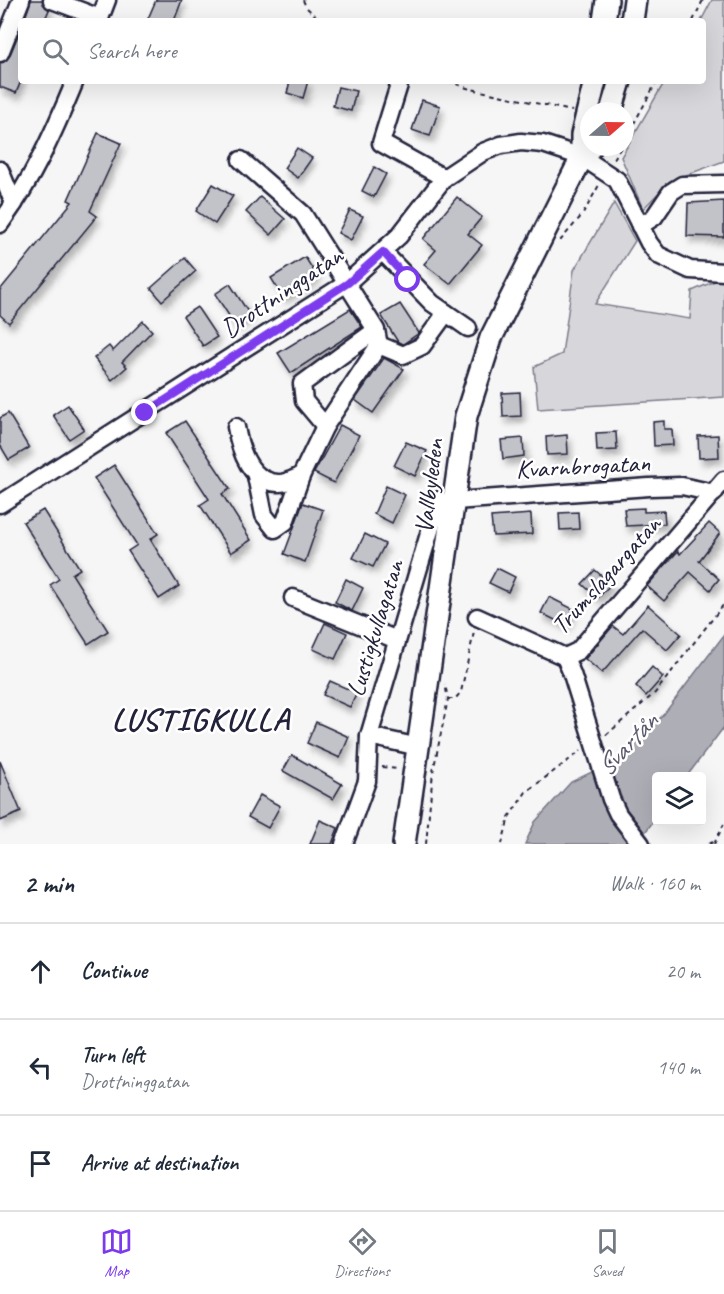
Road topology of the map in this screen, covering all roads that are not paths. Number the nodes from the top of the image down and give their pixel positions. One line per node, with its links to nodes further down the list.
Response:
1 (21, 0): 10 (street)
2 (51, 0): 6 (street)
3 (107, 0): 7 (street)
4 (607, 0): 8 (main road)
5 (635, 0): 9 (main road)
6 (94, 18)
7 (100, 18)
8 (604, 18)
9 (632, 18)
10 (0, 53)
11 (74, 84): 24 (street)
12 (594, 84): 15 (main road, Vallbyleden)
13 (619, 84): 16 (main road)
14 (399, 85): 22 (street)
15 (590, 102)
16 (614, 102)
17 (580, 151): 22 (street, Drottninggatan)
18 (585, 156): 38 (main road, Vallbyleden)
19 (591, 156): 26 (street, Drottninggatan)
20 (241, 160): 29 (street)
21 (0, 170): 24 (street)
22 (444, 178): 27 (street, Drottninggatan)
23 (724, 184): 26 (street)
24 (14, 204): 25 (street)
25 (0, 224)
26 (640, 226): 28 (street, Drottninggatan)
27 (383, 252): 29 (street, Drottninggatan); 30 (street)
28 (724, 272)
29 (348, 283): 32 (street); 39 (street, Drottninggatan)
30 (446, 313): 31 (street); 32 (street)
31 (468, 328)
32 (378, 338): 33 (street); 33 (street)
33 (325, 426): 36 (street)
34 (236, 427): 35 (street)
35 (256, 476): 36 (street); 36 (street)
36 (301, 476)
37 (719, 486): 38 (street, Kvarnbrogatan); 43 (street, Trumslagargatan)
38 (447, 501): 42 (street, Lustigkullagatan); 45 (main road, Vallbyleden)
39 (0, 504)
40 (293, 598): 42 (street)
41 (477, 617): 43 (street, Trumslagargatan)
42 (397, 640): 44 (street, Lustigkullagatan)
43 (565, 657): 48 (street)
44 (369, 736): 45 (street, Lustigkullagatan); 46 (street, Lustigkullagatan)
45 (419, 747): 47 (main road, Vallbyleden)
46 (344, 844)
47 (404, 844)
48 (641, 844)

